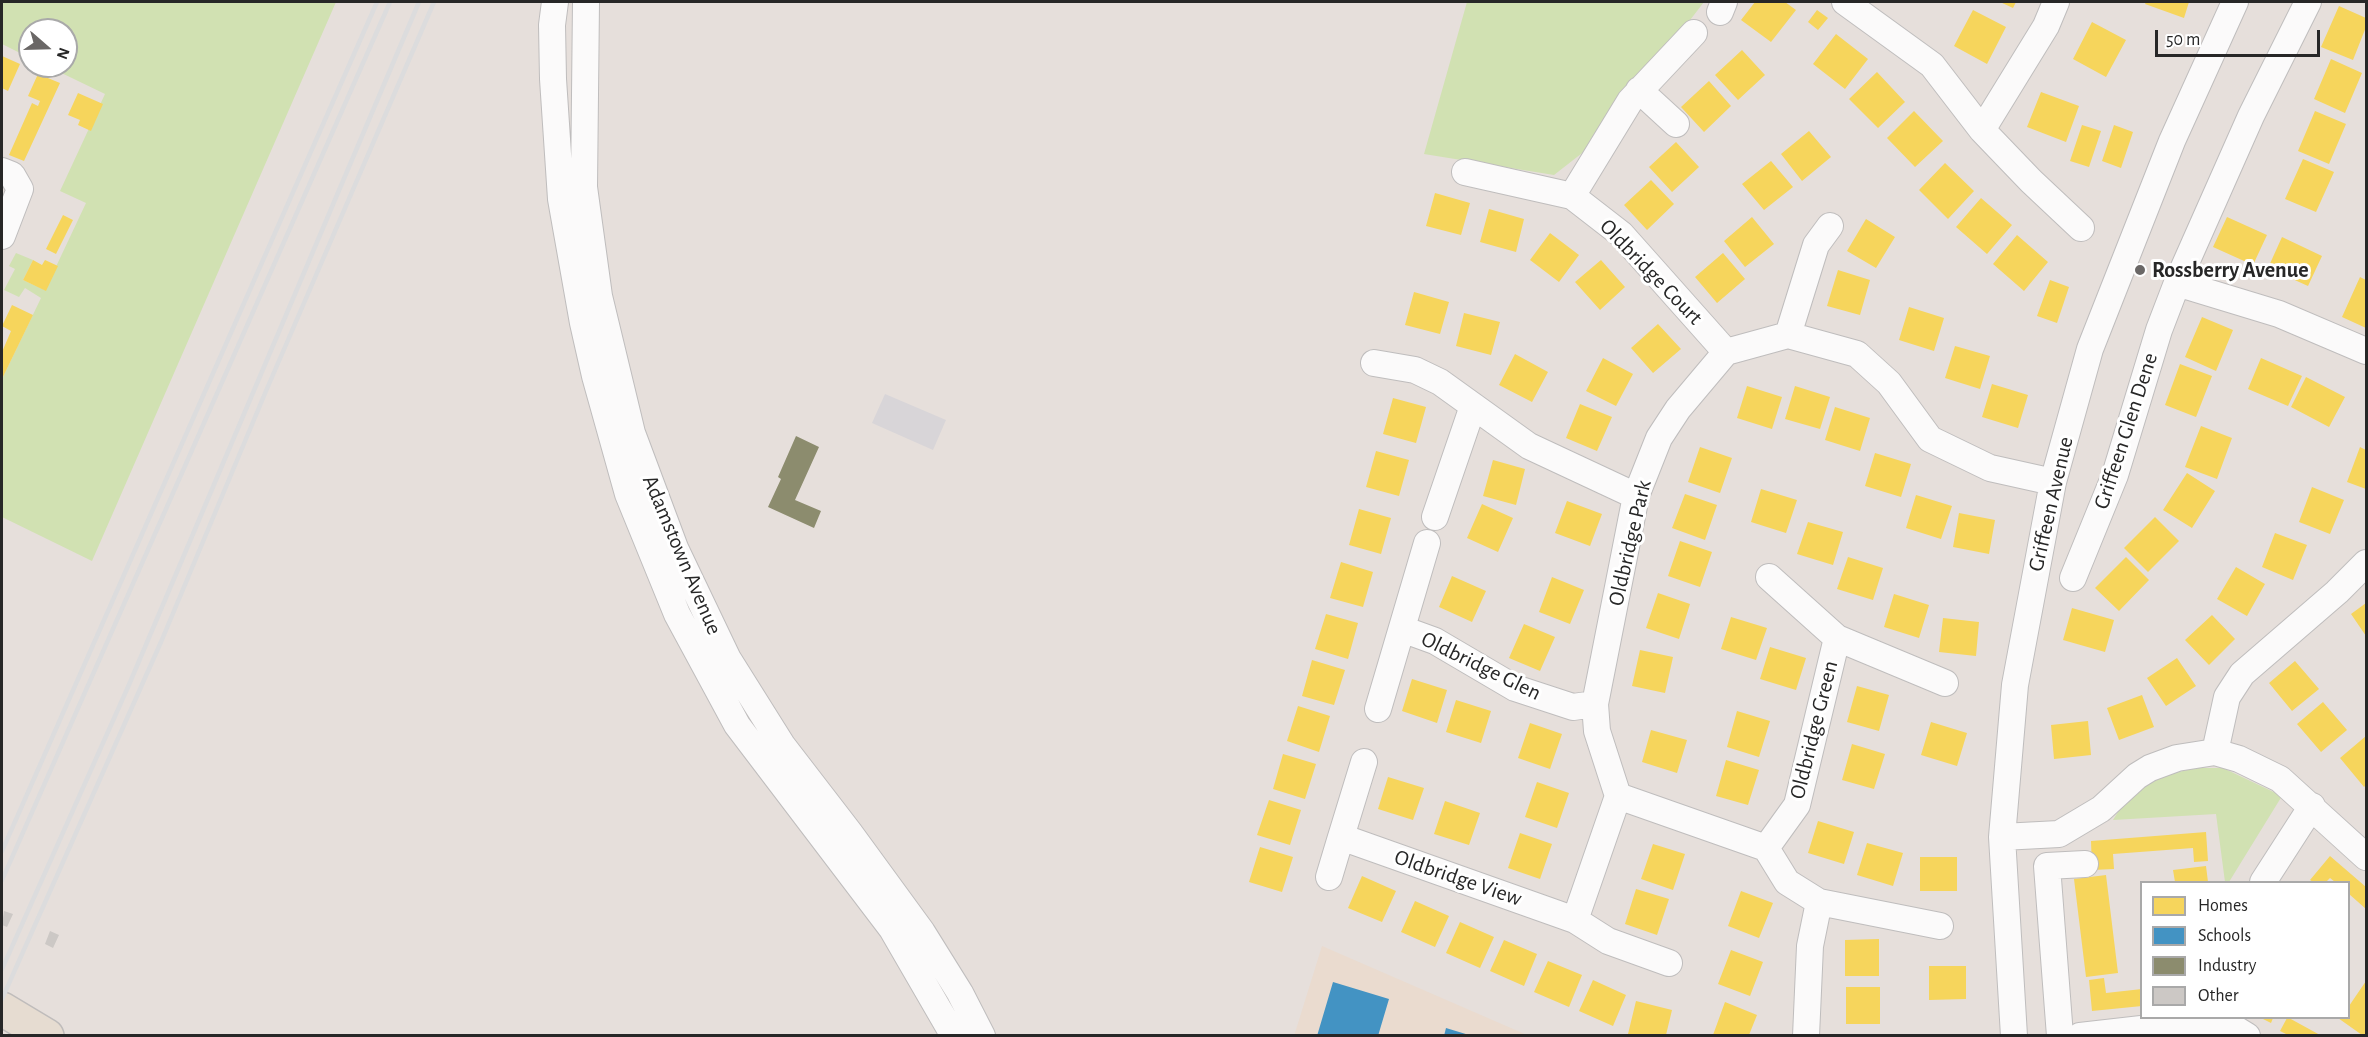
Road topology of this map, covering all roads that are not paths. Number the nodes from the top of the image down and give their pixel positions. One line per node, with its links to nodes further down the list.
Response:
1 (555, 2): 52 (street, Adamstown Avenue)
2 (586, 2): 53 (street, Adamstown Avenue)
3 (2056, 2): 10 (street)
4 (2235, 2): 23 (street, Griffeen Avenue)
5 (2308, 2): 17 (street, Griffeen Glen Dene)
6 (1852, 4): 10 (street)
7 (1695, 33): 8 (street)
8 (1640, 90): 9 (street); 13 (street)
9 (1676, 124)
10 (1982, 130): 15 (street)
11 (2, 171): 16 (street)
12 (1465, 172): 13 (street, Oldbridge Court)
13 (1572, 196): 20 (street, Oldbridge Court)
14 (1830, 226): 18 (street)
15 (2081, 228)
16 (2, 236)
17 (2176, 283): 19 (street); 29 (street, Griffeen Glen Dene)
18 (1788, 335): 20 (street); 23 (street)
19 (2367, 351)
20 (1726, 352): 24 (street, Oldbridge Park)
21 (1374, 363): 22 (street)
22 (1473, 406): 24 (street); 25 (street)
23 (2053, 482): 40 (street, Griffeen Avenue)
24 (1636, 496): 33 (street, Oldbridge Park)
25 (1435, 517)
26 (1427, 543): 30 (street, Oldbridge Glen)
27 (2367, 563): 35 (street)
28 (1770, 577): 31 (street, Oldbridge Green)
29 (2073, 578)
30 (1402, 629): 33 (street, Oldbridge Glen); 34 (street, Oldbridge Glen)
31 (1837, 638): 32 (street, Oldbridge Green); 41 (street, Oldbridge Green)
32 (1945, 683)
33 (1595, 704): 37 (street, Oldbridge Park)
34 (1378, 709)
35 (2215, 752): 38 (street); 40 (street)
36 (1364, 762): 39 (street)
37 (1618, 796): 41 (street); 47 (street)
38 (2312, 806): 42 (street); 45 (street)
39 (1341, 837): 44 (street); 47 (street, Oldbridge View)
40 (2002, 837): 55 (street, Griffeen Avenue)
41 (1766, 848): 46 (street)
42 (2367, 857)
43 (2085, 864): 56 (street)
44 (1329, 877)
45 (2264, 881)
46 (1819, 902): 48 (street); 54 (street)
47 (1575, 920): 49 (street, Oldbridge View)
48 (1940, 926)
49 (1669, 963)
50 (2, 1009): 51 (main road)
51 (47, 1035)
52 (954, 1035)
53 (982, 1035)
54 (1806, 1035)
55 (2014, 1035)
56 (2060, 1035)
57 (2080, 1035): 58 (street)
58 (2247, 1035)

